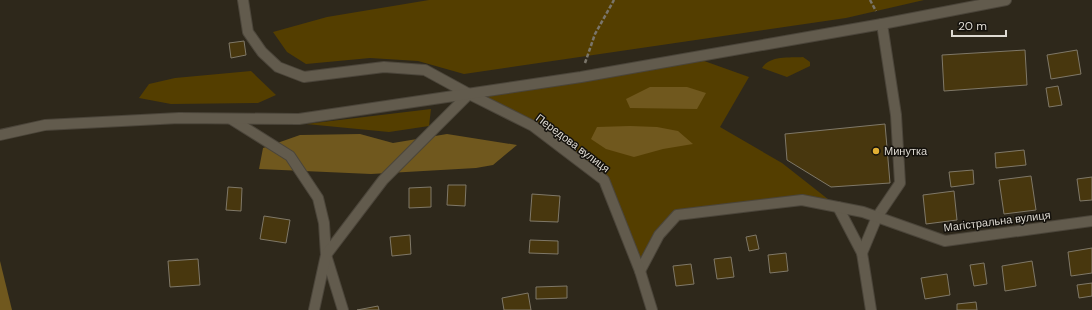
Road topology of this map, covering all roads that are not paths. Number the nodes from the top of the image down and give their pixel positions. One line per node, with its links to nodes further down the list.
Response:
1 (243, 0): 4 (street, Передова вулиця)
2 (1006, 0): 3 (street)
3 (882, 24): 4 (street); 8 (street)
4 (469, 94): 5 (street); 11 (street); 12 (street, Передова вулиця)
5 (231, 119): 6 (street); 11 (street)
6 (0, 135)
7 (838, 207): 8 (street, Магістральна вулиця); 10 (street); 12 (street, Магістральна вулиця)
8 (877, 217): 9 (street, Магістральна вулиця); 10 (street)
9 (1092, 221)
10 (862, 252): 16 (street)
11 (326, 255): 13 (street); 14 (street)
12 (640, 271): 15 (street, Передова вулиця)
13 (314, 310)
14 (342, 310)
15 (652, 310)
16 (871, 310)

